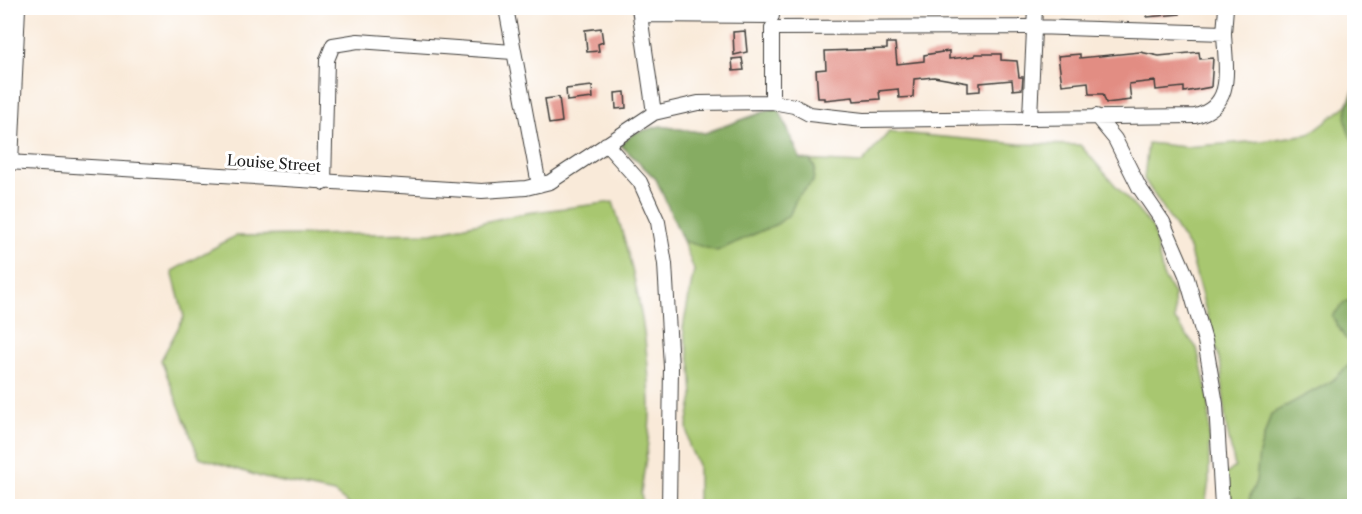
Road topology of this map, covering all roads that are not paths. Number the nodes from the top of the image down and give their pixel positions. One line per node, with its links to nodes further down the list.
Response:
1 (18, 8): 16 (street)
2 (506, 8): 10 (street)
3 (1035, 8): 8 (street)
4 (1226, 8): 9 (street)
5 (639, 11): 6 (street); 12 (street)
6 (720, 11): 7 (street)
7 (772, 17): 8 (street); 11 (street)
8 (1033, 27): 9 (street); 13 (street)
9 (1224, 33): 14 (street)
10 (513, 52): 17 (street); 18 (street)
11 (772, 102): 12 (street); 13 (street)
12 (654, 113): 15 (street)
13 (1029, 117): 14 (street)
14 (1096, 117): 20 (street)
15 (606, 144): 18 (street); 19 (street)
16 (9, 163): 17 (street, Louise Street)
17 (324, 183): 18 (street, Louise Street)
18 (539, 185)
19 (669, 507)
20 (1222, 507)

